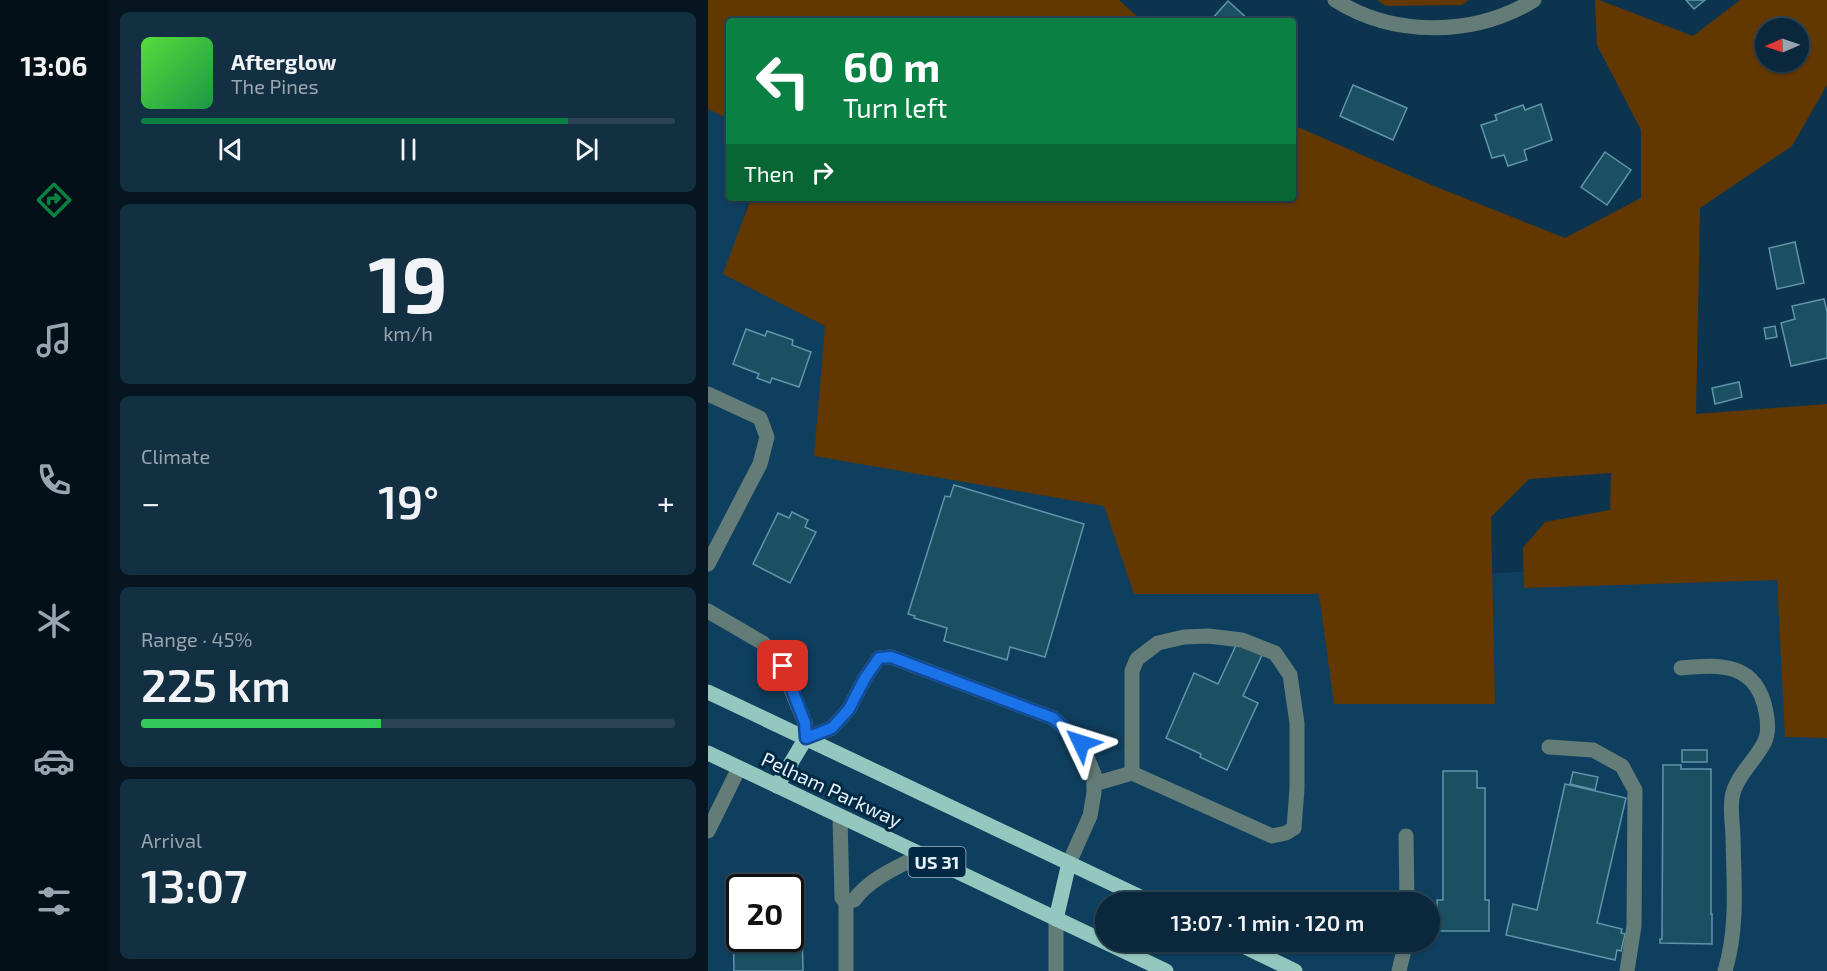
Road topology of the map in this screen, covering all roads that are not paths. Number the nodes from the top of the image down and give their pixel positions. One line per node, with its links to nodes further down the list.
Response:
1 (1335, 0): 2 (street)
2 (1534, 0)
3 (708, 394): 4 (street)
4 (708, 564)
5 (708, 611): 8 (street)
6 (1681, 668): 32 (street)
7 (708, 692): 8 (main road, Pelham Parkway)
8 (806, 738): 13 (street); 14 (main road); 19 (main road, Pelham Parkway)
9 (1548, 747): 31 (street)
10 (708, 753): 11 (main road, Pelham Parkway / US 31)
11 (739, 768): 14 (main road, Pelham Parkway / US 31); 16 (street)
12 (1132, 773): 12 (street); 13 (street)
13 (1094, 784): 19 (street)
14 (777, 786): 15 (main road, Pelham Parkway / US 31)
15 (840, 816): 18 (main road, Pelham Parkway / US 31); 22 (street)
16 (708, 831)
17 (1406, 836): 21 (street)
18 (921, 855): 22 (street); 23 (main road, Pelham Parkway / US 31)
19 (1069, 863): 20 (main road, Pelham Parkway); 23 (main road)
20 (1130, 892)
21 (1407, 892)
22 (846, 902): 26 (street)
23 (1056, 919): 27 (street); 28 (main road, Pelham Parkway / US 31)
24 (1255, 952): 29 (main road)
25 (1404, 952): 30 (street)
26 (846, 971)
27 (1056, 971)
28 (1166, 971)
29 (1295, 971)
30 (1399, 971)
31 (1627, 971)
32 (1725, 971)

